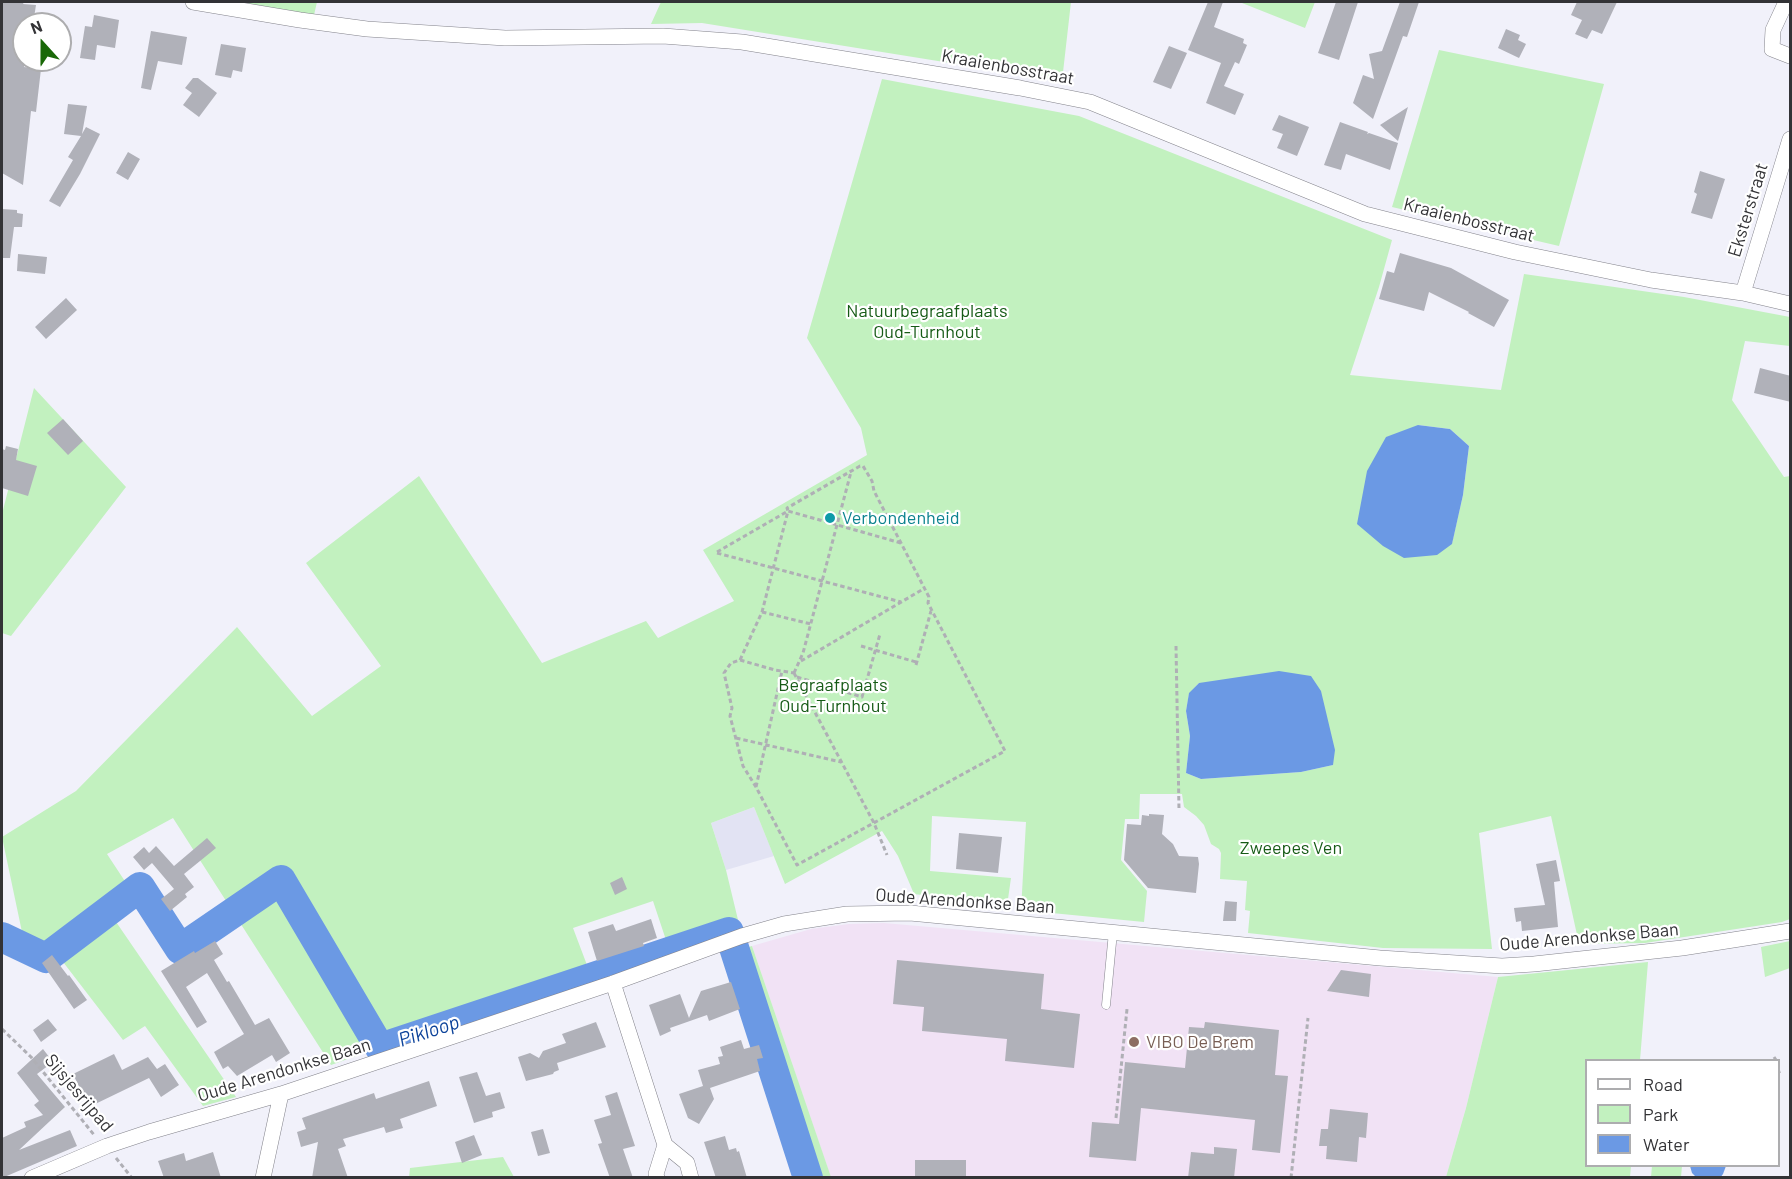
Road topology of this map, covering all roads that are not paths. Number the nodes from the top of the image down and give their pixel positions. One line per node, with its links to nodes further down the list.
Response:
1 (193, 2): 5 (street, Kraaienbosstraat)
2 (1786, 2): 3 (street)
3 (1791, 56)
4 (1791, 139): 5 (street, Eksterstraat)
5 (1743, 293): 6 (street, Kraaienbosstraat)
6 (1791, 304)
7 (1791, 931): 8 (street, Oude Arendonkse Baan)
8 (1113, 932): 9 (street, Oude Arendonkse Baan); 10 (lane)
9 (613, 983): 11 (street, Oude Arendonkse Baan); 12 (street)
10 (1106, 1005)
11 (280, 1094): 13 (street, Oude Arendonkse Baan); 14 (street)
12 (664, 1145): 15 (street); 16 (street)
13 (32, 1178)
14 (263, 1178)
15 (657, 1178)
16 (691, 1178)

